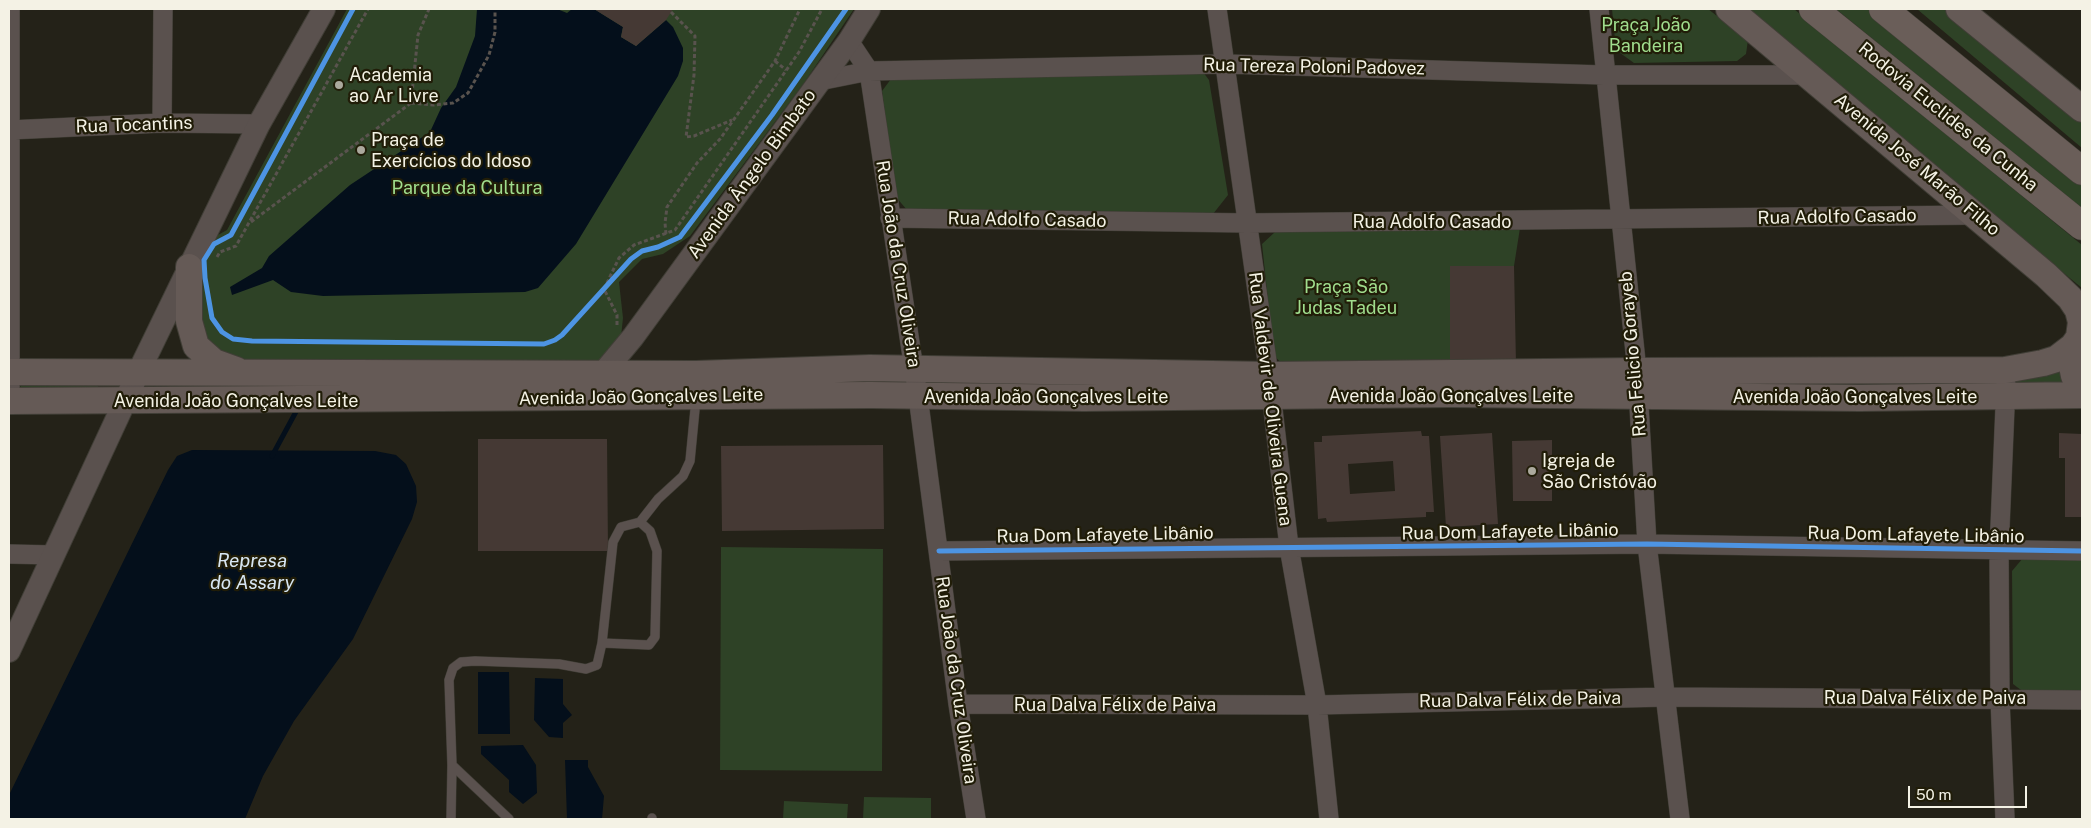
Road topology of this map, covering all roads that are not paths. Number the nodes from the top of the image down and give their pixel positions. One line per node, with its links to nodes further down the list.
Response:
1 (10, 9): 20 (street)
2 (163, 9): 18 (street)
3 (324, 9): 19 (street)
4 (869, 9): 11 (street, Avenida Ângelo Bimbato)
5 (1217, 9): 12 (street, Rua Valdevir de Oliveira Guena)
6 (1599, 9): 14 (street, Rua Felicio Gorayeb)
7 (1729, 9): 15 (main road, Avenida José Marão Filho)
8 (1813, 9): 26 (highway, Rodovia Euclides da Cunha)
9 (1883, 9): 21 (highway)
10 (1958, 9): 17 (main road)
11 (849, 41): 13 (street, Rua João da Cruz Oliveira); 16 (street, Avenida Ângelo Bimbato)
12 (1226, 64): 13 (street, Rua Tereza Poloni Padovez); 14 (street, Rua Tereza Poloni Padovez); 25 (street, Rua Valdevir de Oliveira Guena)
13 (869, 71): 16 (street, Rua Tereza Poloni Padovez); 23 (street, Rua João da Cruz Oliveira)
14 (1604, 75): 15 (street, Rua Tereza Poloni Padovez); 24 (street, Rua Felicio Gorayeb)
15 (1810, 75): 22 (main road, Avenida José Marão Filho)
16 (819, 81): 28 (street, Avenida Ângelo Bimbato)
17 (2082, 109)
18 (162, 123): 19 (street, Rua Tocantins); 20 (street, Rua Tocantins)
19 (259, 124): 27 (street)
20 (9, 130): 36 (street)
21 (2082, 171)
22 (1975, 215): 24 (street, Rua Adolfo Casado); 29 (main road, Avenida José Marão Filho)
23 (890, 218): 25 (street, Rua Adolfo Casado); 31 (street, Rua João da Cruz Oliveira)
24 (1620, 221): 25 (street, Rua Adolfo Casado); 32 (street, Rua Felicio Gorayeb)
25 (1247, 223): 41 (street, Rua Valdevir de Oliveira Guena)
26 (2082, 226)
27 (189, 267): 35 (street); 37 (main road)
28 (624, 334): 38 (street, Avenida Ângelo Bimbato); 39 (street)
29 (2078, 339): 34 (main road, Avenida João Gonçalves Leite); 42 (main road, Avenida José Marão Filho)
30 (870, 368): 31 (main road, Avenida João Gonçalves Leite); 43 (main road, Avenida João Gonçalves Leite); 45 (main road)
31 (914, 369): 44 (main road, Avenida João Gonçalves Leite); 47 (street, Rua João da Cruz Oliveira)
32 (1637, 370): 33 (main road, Avenida João Gonçalves Leite); 40 (main road, Avenida João Gonçalves Leite); 49 (street, Rua Felicio Gorayeb)
33 (1810, 370): 34 (main road, Avenida João Gonçalves Leite); 48 (main road)
34 (2005, 370): 50 (street)
35 (139, 371): 36 (main road, Avenida João Gonçalves Leite); 37 (main road, Avenida João Gonçalves Leite); 52 (street)
36 (9, 372): 51 (street)
37 (242, 372): 38 (main road, Avenida João Gonçalves Leite)
38 (602, 373): 39 (main road, Avenida João Gonçalves Leite)
39 (646, 373): 43 (main road, Avenida João Gonçalves Leite)
40 (1449, 384): 41 (main road, Avenida João Gonçalves Leite); 49 (main road, Avenida João Gonçalves Leite)
41 (1270, 385): 44 (main road, Avenida João Gonçalves Leite); 55 (street, Rua Valdevir de Oliveira Guena)
42 (2082, 385)
43 (696, 386): 45 (main road, Avenida João Gonçalves Leite); 52 (main road, Avenida João Gonçalves Leite); 53 (lane)
44 (1084, 386): 47 (main road, Avenida João Gonçalves Leite)
45 (871, 395): 47 (main road, Avenida João Gonçalves Leite)
46 (2082, 395): 50 (main road, Avenida João Gonçalves Leite)
47 (918, 396): 56 (street, Rua João da Cruz Oliveira)
48 (1810, 396): 49 (main road, Avenida João Gonçalves Leite); 50 (main road, Avenida João Gonçalves Leite)
49 (1637, 397): 54 (street, Rua Felicio Gorayeb)
50 (2007, 398): 57 (street)
51 (9, 401): 52 (main road, Avenida João Gonçalves Leite)
52 (124, 401): 60 (street)
53 (640, 522): 61 (lane); 61 (lane)
54 (1647, 544): 55 (street, Rua Dom Lafayete Libânio); 57 (street, Rua Dom Lafayete Libânio); 63 (street, Rua Felicio Gorayeb)
55 (1290, 547): 56 (street, Rua Dom Lafayete Libânio); 67 (street, Rua Valdevir de Oliveira Guena)
56 (939, 551): 66 (street, Rua João da Cruz Oliveira)
57 (1999, 551): 58 (street, Rua Dom Lafayete Libânio); 64 (street)
58 (2082, 551)
59 (9, 554): 60 (street)
60 (54, 555): 62 (street)
61 (602, 644): 68 (lane)
62 (9, 651)
63 (1667, 697): 64 (street, Rua Dalva Félix de Paiva); 67 (street, Rua Dalva Félix de Paiva); 73 (street, Rua Felicio Gorayeb)
64 (2000, 699): 65 (street, Rua Dalva Félix de Paiva); 74 (street)
65 (2082, 700)
66 (958, 704): 67 (street, Rua Dalva Félix de Paiva); 71 (street, Rua João da Cruz Oliveira)
67 (1317, 705): 72 (street, Rua Valdevir de Oliveira Guena)
68 (452, 765): 69 (lane); 70 (lane)
69 (451, 819)
70 (509, 819)
71 (976, 819)
72 (1329, 819)
73 (1680, 819)
74 (2005, 819)

